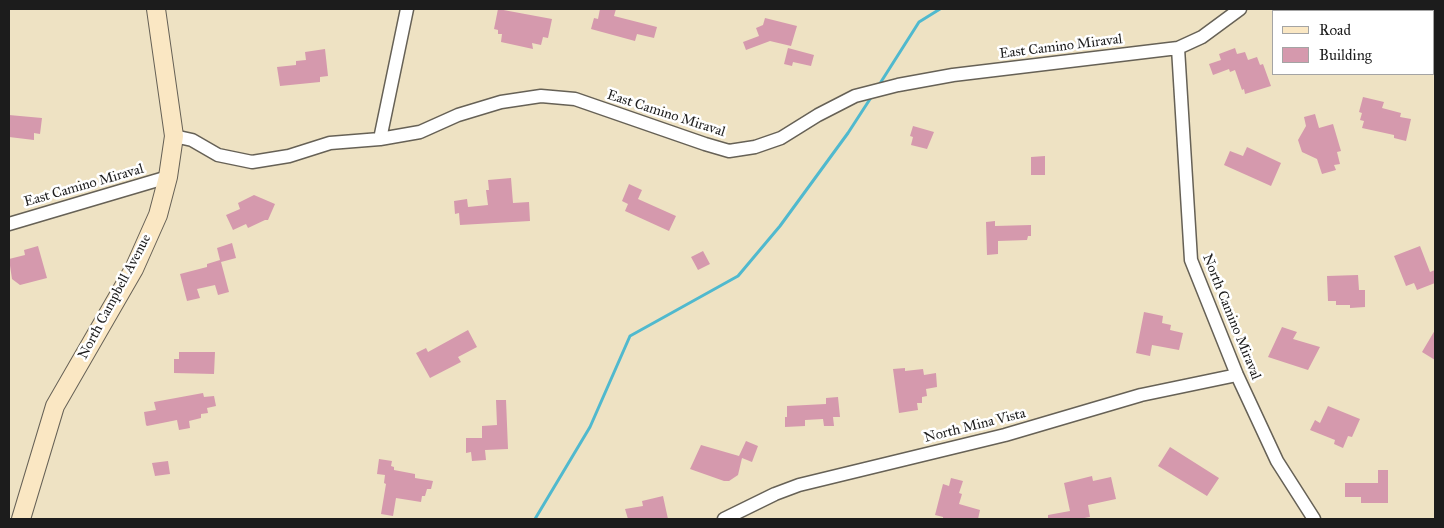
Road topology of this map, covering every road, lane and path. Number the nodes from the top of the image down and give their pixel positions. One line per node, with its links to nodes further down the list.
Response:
1 (156, 9): 5 (main road, North Campbell Avenue)
2 (407, 9): 6 (street)
3 (1240, 9): 4 (street, East Camino Miraval)
4 (1178, 48): 6 (street, East Camino Miraval); 9 (street, North Camino Miraval)
5 (174, 136): 6 (street, East Camino Miraval); 7 (main road, North Campbell Avenue)
6 (380, 139)
7 (168, 177): 8 (street, East Camino Miraval); 10 (main road, North Campbell Avenue)
8 (9, 224)
9 (1237, 375): 11 (street, North Mina Vista); 12 (street, North Camino Miraval)
10 (21, 519)
11 (724, 519)
12 (1314, 519)

